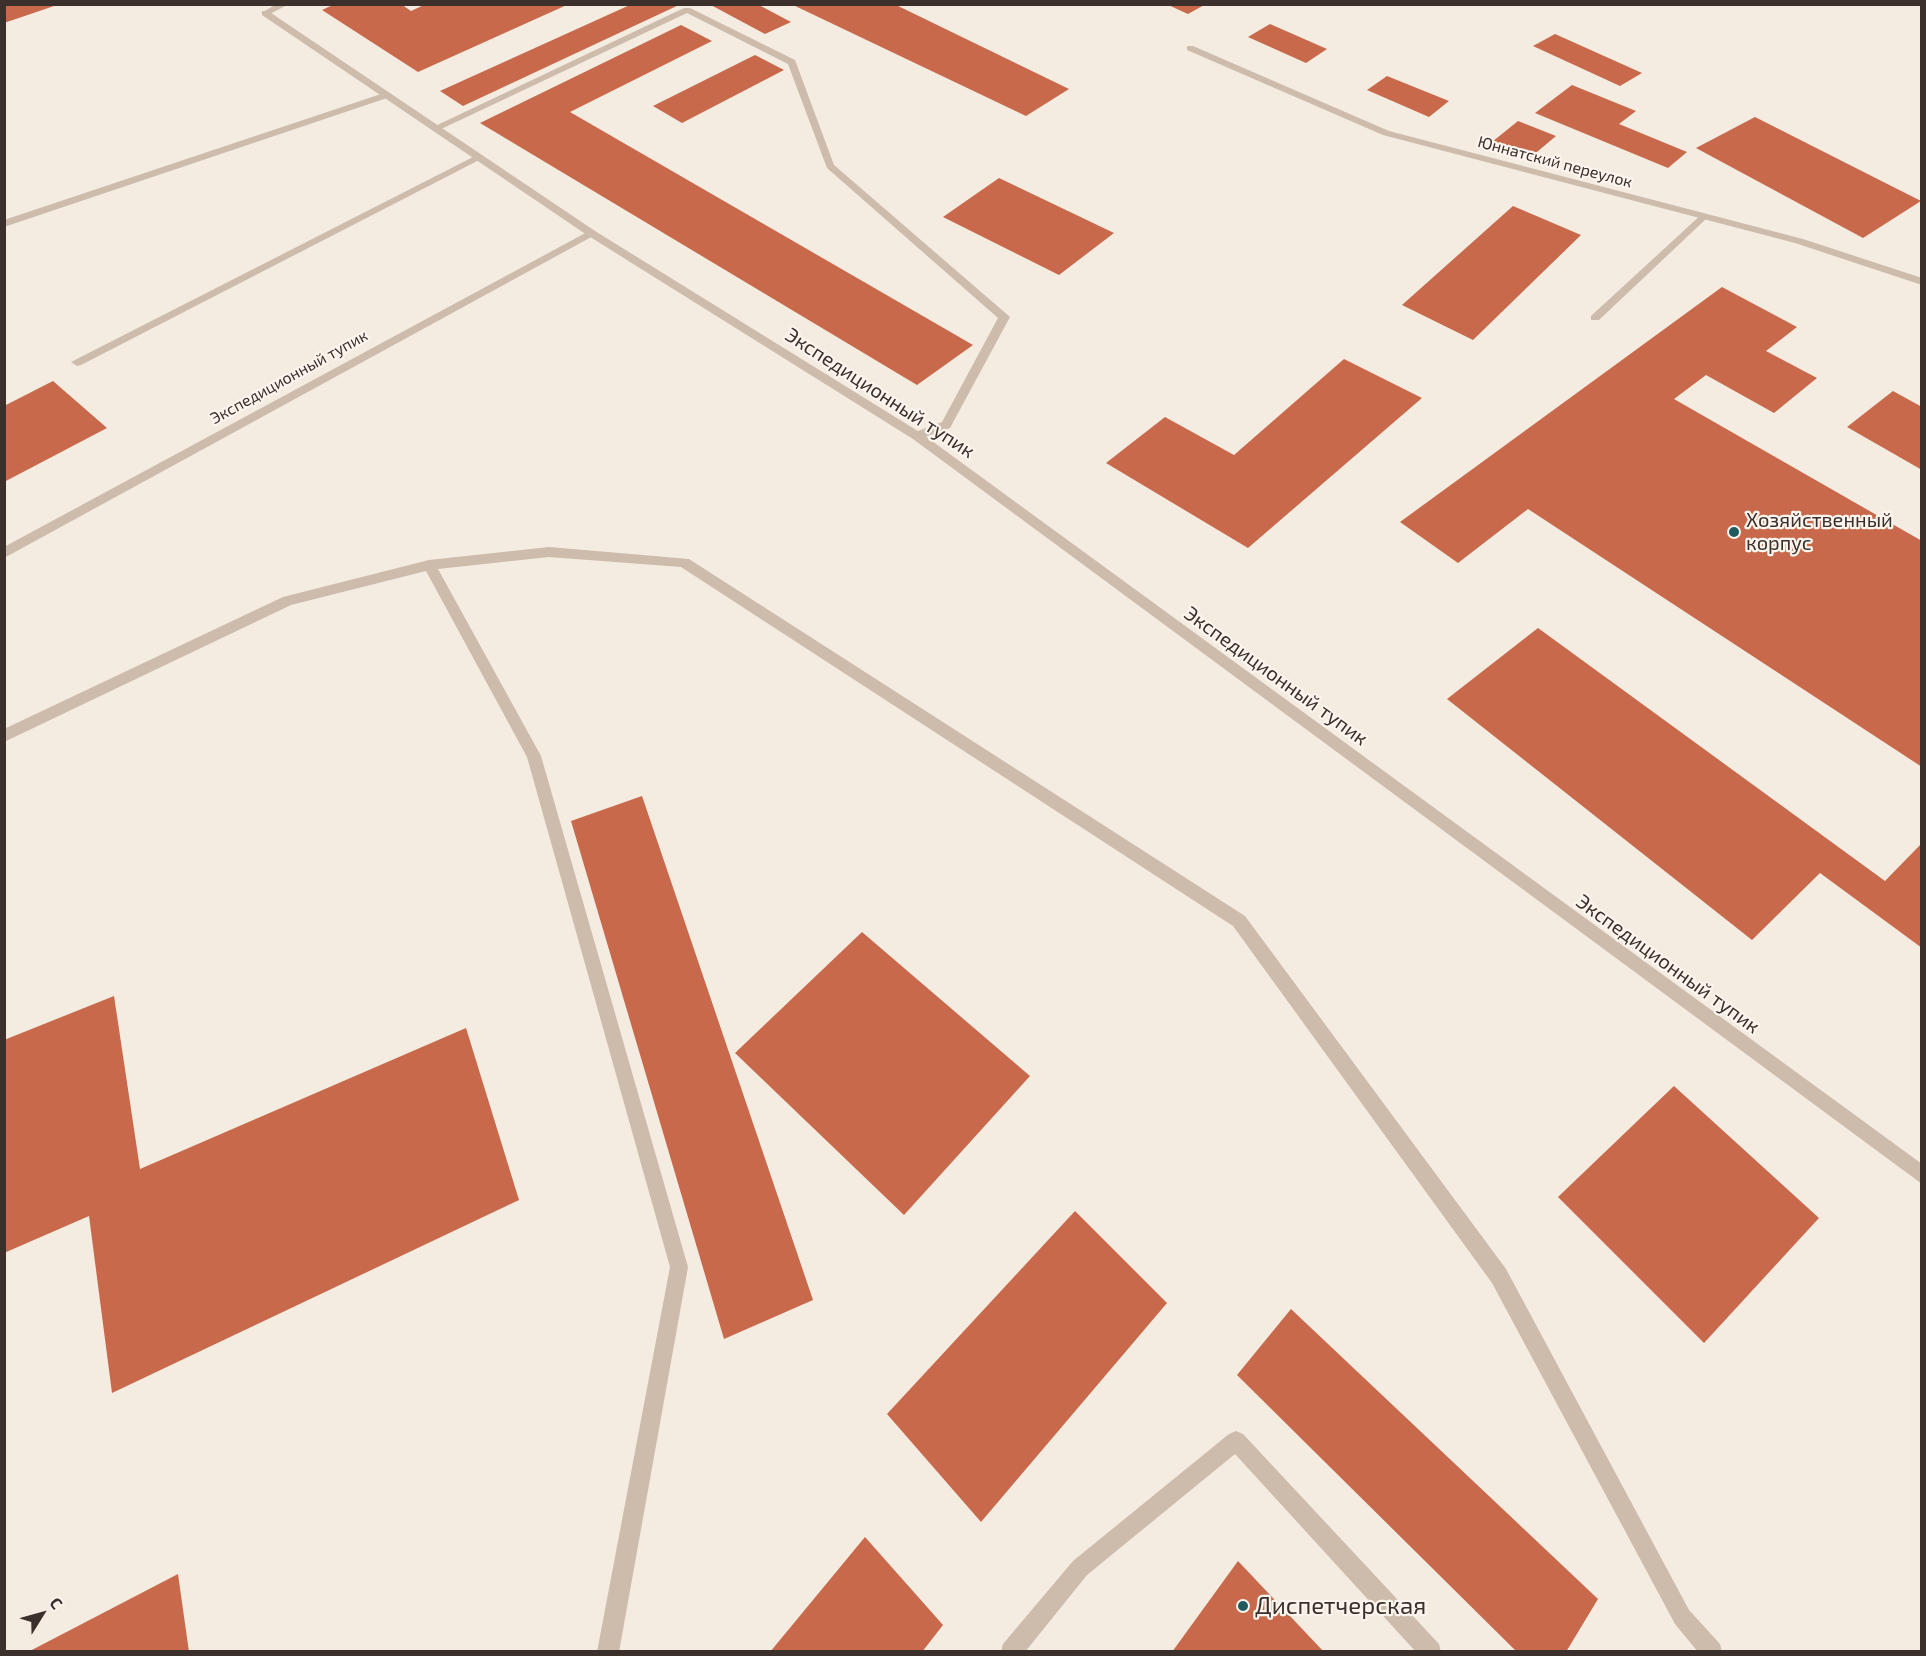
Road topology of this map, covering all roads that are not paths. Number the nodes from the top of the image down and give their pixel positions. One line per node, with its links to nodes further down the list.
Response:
1 (285, 4): 3 (street, Экспедиционный тупик)
2 (1190, 48): 6 (street, Юннатский переулок)
3 (387, 95): 4 (street, Экспедиционный тупик); 7 (street)
4 (436, 128): 5 (street, Экспедиционный тупик); 12 (street)
5 (480, 157): 8 (street, Экспедиционный тупик); 11 (street)
6 (1703, 216): 9 (street, Юннатский переулок); 10 (street)
7 (4, 224)
8 (591, 233): 12 (street, Экспедиционный тупик); 13 (street, Экспедиционный тупик)
9 (1922, 282)
10 (1595, 318)
11 (77, 362)
12 (917, 436): 16 (street, Экспедиционный тупик)
13 (4, 553)
14 (429, 565): 15 (street); 17 (street); 20 (street)
15 (4, 736)
16 (1922, 1175)
17 (608, 1652)
18 (1011, 1652): 19 (street)
19 (1431, 1652)
20 (1712, 1652)

